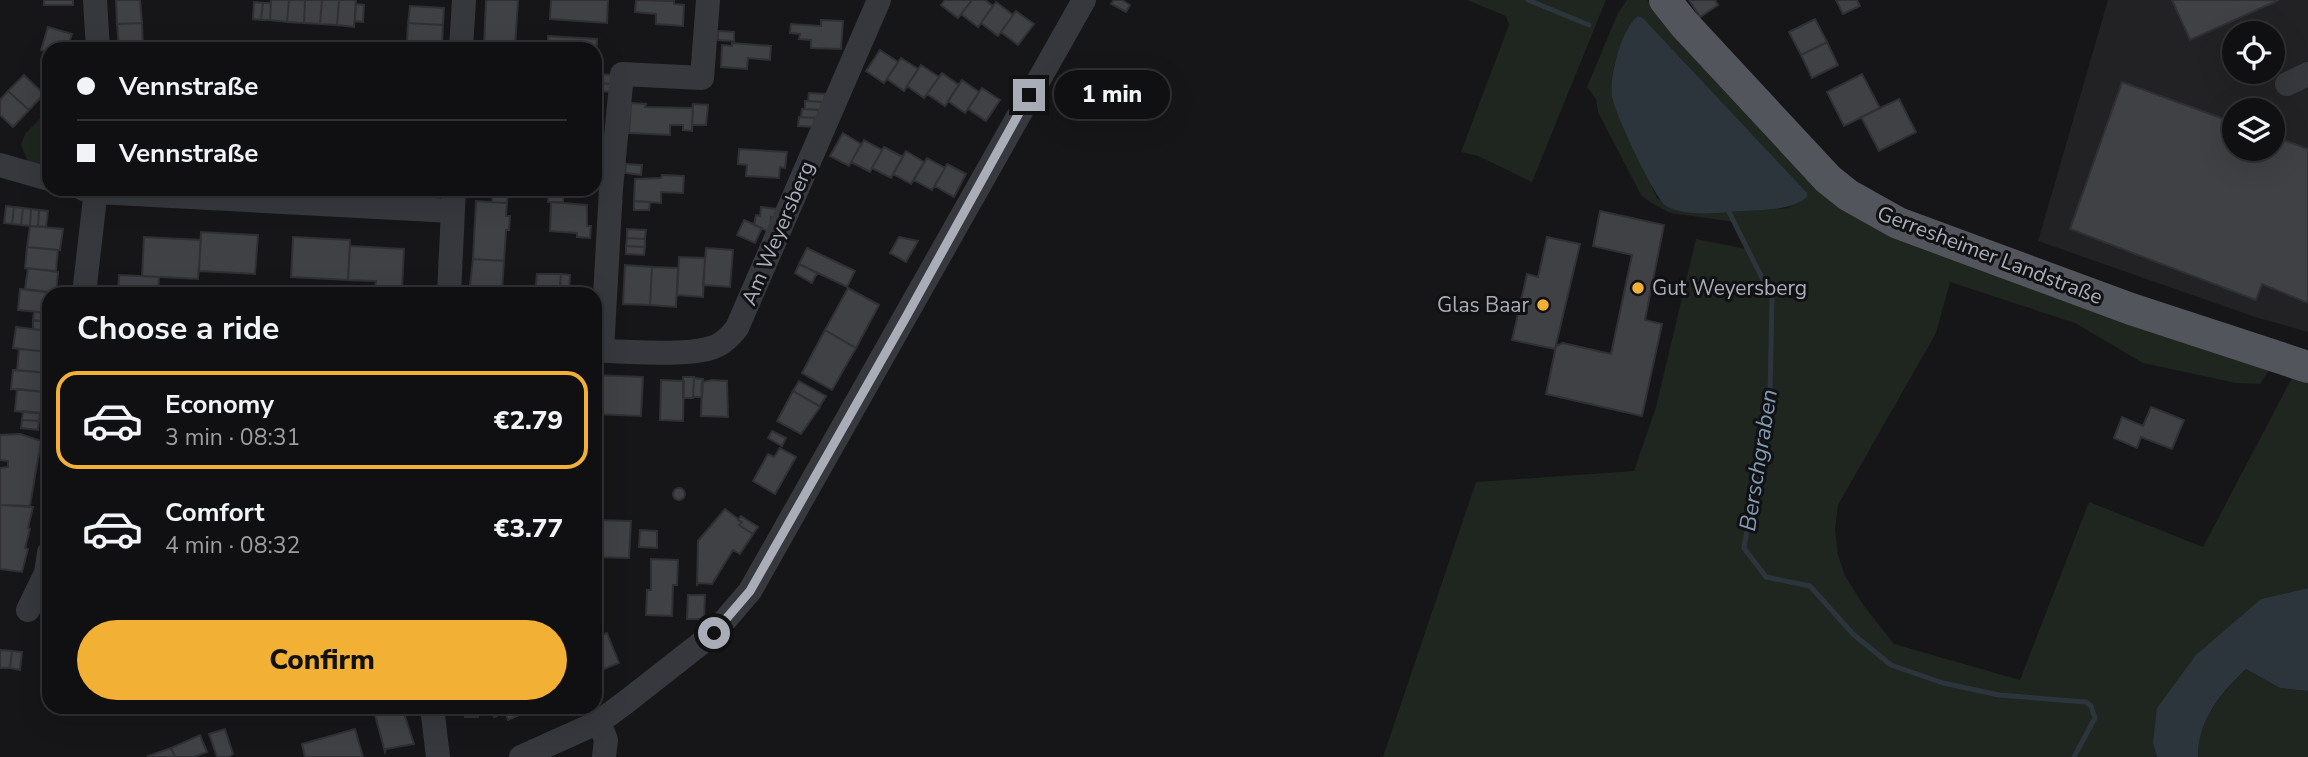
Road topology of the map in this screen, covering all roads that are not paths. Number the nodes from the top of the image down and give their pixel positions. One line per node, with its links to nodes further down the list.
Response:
1 (95, 0): 7 (street)
2 (464, 0): 8 (street)
3 (708, 0): 16 (street)
4 (879, 0): 17 (street, Am Weyersberg)
5 (1084, 0): 22 (street)
6 (1665, 0): 18 (main road, Gerresheimer Landstraße)
7 (97, 42)
8 (461, 42)
9 (0, 165): 10 (street)
10 (42, 177)
11 (92, 196): 14 (street)
12 (309, 196): 13 (street)
13 (453, 200): 15 (street)
14 (85, 287)
15 (449, 287)
16 (602, 301)
17 (602, 351)
18 (2308, 366)
19 (42, 581): 20 (street)
20 (28, 610)
21 (433, 714): 23 (street)
22 (599, 722): 24 (street); 25 (street)
23 (438, 757)
24 (521, 757)
25 (604, 757)

